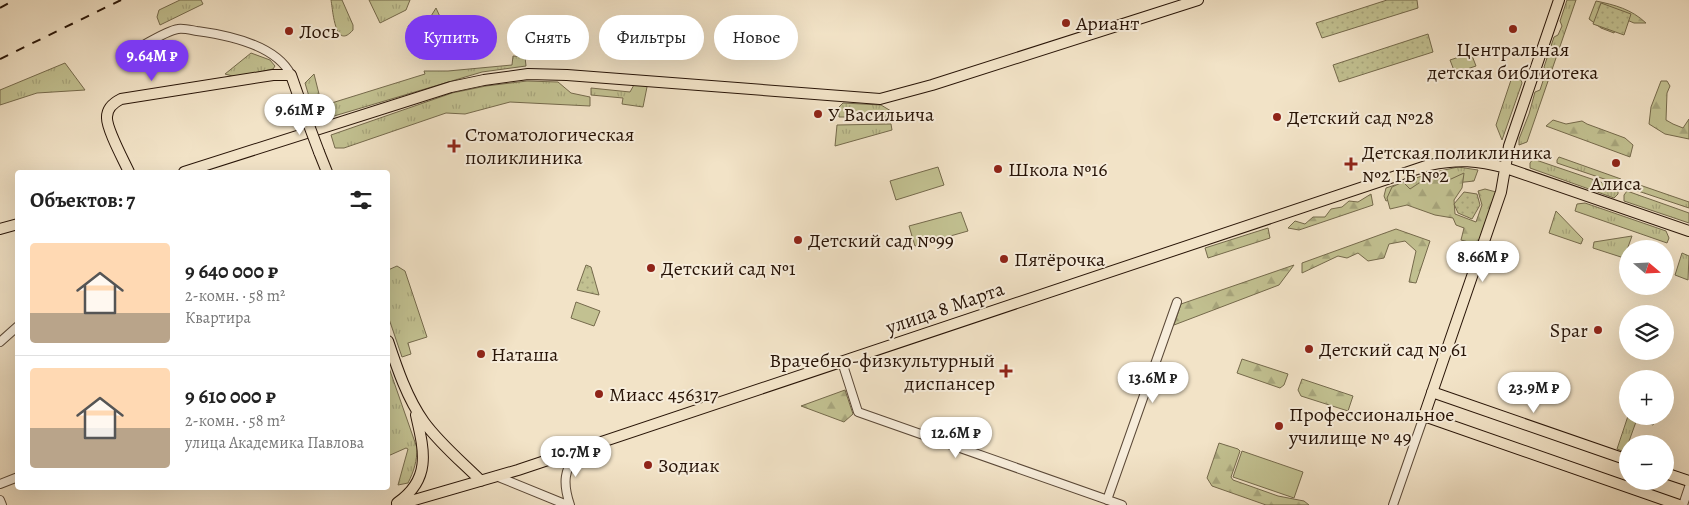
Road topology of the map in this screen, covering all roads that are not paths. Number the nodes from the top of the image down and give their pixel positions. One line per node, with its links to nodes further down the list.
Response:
1 (1198, 0): 7 (main road)
2 (1559, 0): 5 (main road)
3 (140, 47): 4 (street)
4 (291, 75): 6 (main road); 8 (main road, bridge)
5 (1506, 168): 11 (main road, улица 8 Марта); 16 (main road, улица 8 Марта); 17 (main road)
6 (128, 170)
7 (190, 170)
8 (326, 170)
9 (15, 225): 10 (main road)
10 (0, 229)
11 (1689, 231)
12 (1177, 302): 30 (street)
13 (15, 329): 14 (street)
14 (0, 342)
15 (390, 346): 18 (main road)
16 (842, 362): 20 (main road, улица 8 Марта); 30 (street)
17 (1432, 392): 19 (main road); 21 (main road)
18 (414, 407): 25 (main road); 32 (main road)
19 (1424, 416): 35 (street); 36 (main road)
20 (576, 450): 22 (main road, улица 8 Марта); 33 (street)
21 (1619, 457)
22 (496, 476): 25 (main road, улица 8 Марта); 33 (street)
23 (1674, 476): 26 (main road)
24 (15, 478): 27 (street)
25 (481, 481): 32 (main road, улица 8 Марта)
26 (1689, 481)
27 (0, 484)
28 (1689, 487): 36 (street)
29 (0, 500): 31 (street)
30 (1107, 500): 34 (street)
31 (2, 505)
32 (395, 505)
33 (569, 505)
34 (1122, 505)
35 (1393, 505)
36 (1681, 505)

